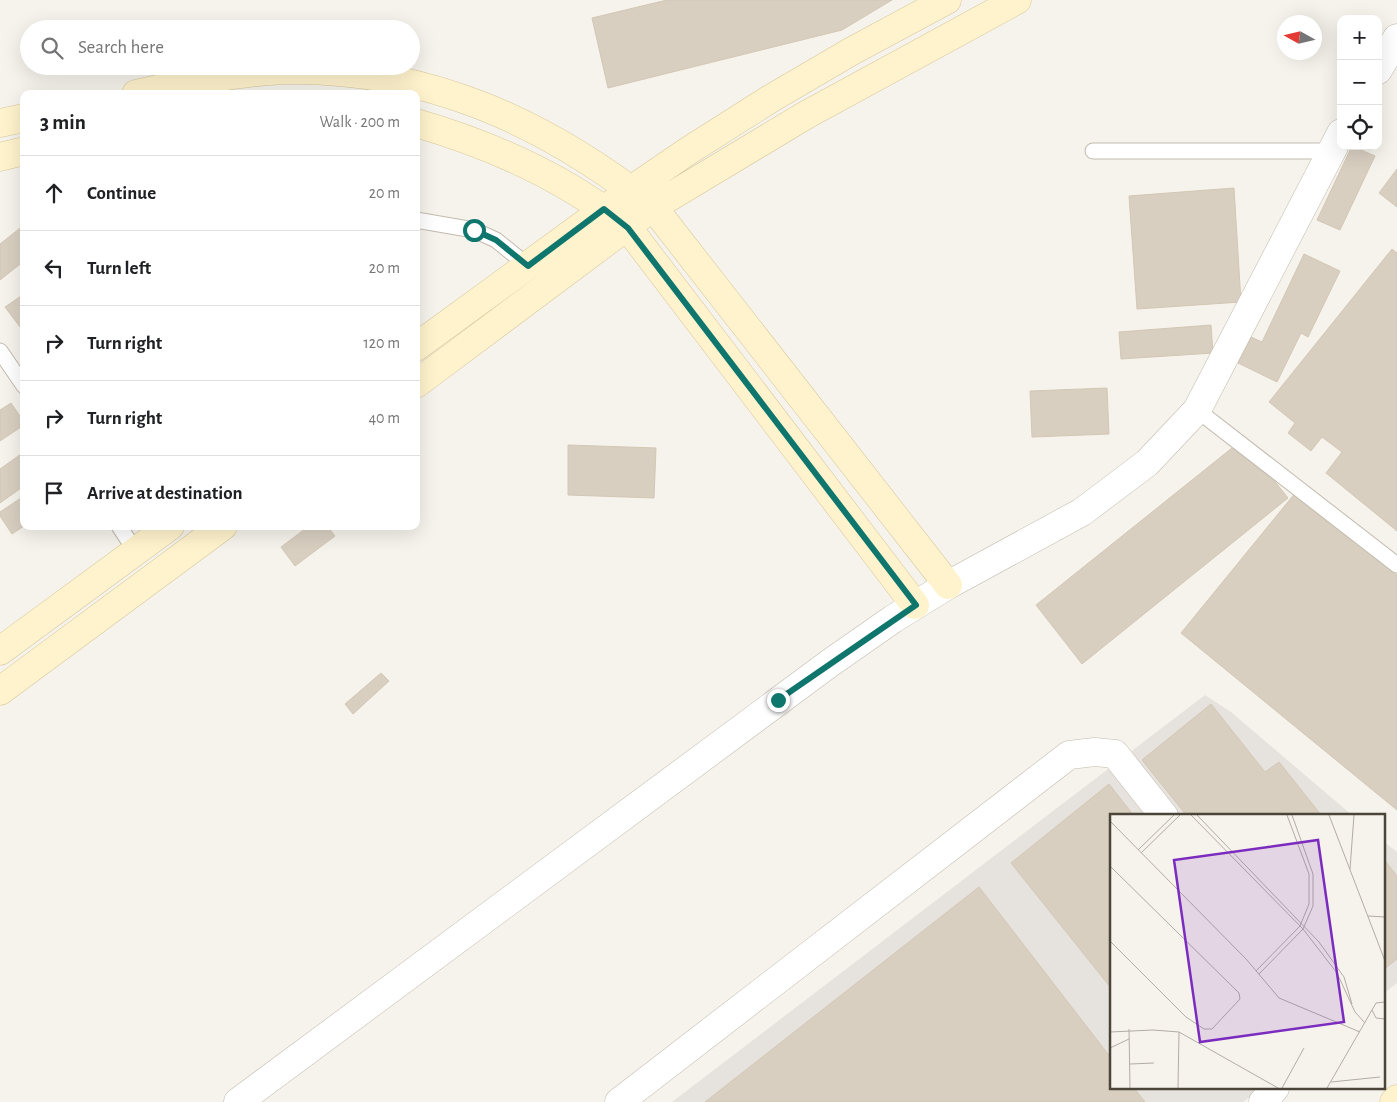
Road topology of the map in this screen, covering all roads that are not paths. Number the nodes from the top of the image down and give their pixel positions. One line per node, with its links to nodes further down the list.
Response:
1 (947, 0): 16 (street)
2 (1017, 0): 17 (street)
3 (1397, 38): 4 (street)
4 (1382, 63)
5 (262, 75): 7 (street)
6 (363, 75): 16 (street)
7 (212, 86): 8 (street)
8 (174, 90)
9 (20, 119): 10 (street)
10 (0, 123)
11 (420, 124): 18 (street)
12 (1336, 142): 13 (lane); 26 (street)
13 (1093, 151)
14 (20, 152): 15 (street)
15 (0, 156)
16 (631, 190): 17 (street); 18 (street)
17 (653, 207): 20 (street); 32 (street)
18 (604, 209): 20 (street); 21 (street)
19 (420, 221): 21 (lane)
20 (628, 228): 25 (street); 33 (street)
21 (528, 266): 22 (street)
22 (420, 344)
23 (0, 351): 24 (lane)
24 (20, 380)
25 (420, 381)
26 (1198, 410): 31 (lane); 32 (street)
27 (121, 530): 30 (lane)
28 (165, 530): 30 (street)
29 (218, 530): 35 (street)
30 (136, 552): 34 (street)
31 (1397, 565)
32 (948, 585): 33 (street)
33 (916, 605): 39 (street)
34 (0, 650)
35 (0, 691)
36 (1162, 814): 40 (street)
37 (1273, 1090): 41 (street)
38 (1397, 1099): 42 (street)
39 (238, 1102)
40 (619, 1102)
41 (1263, 1102)
42 (1394, 1102)

